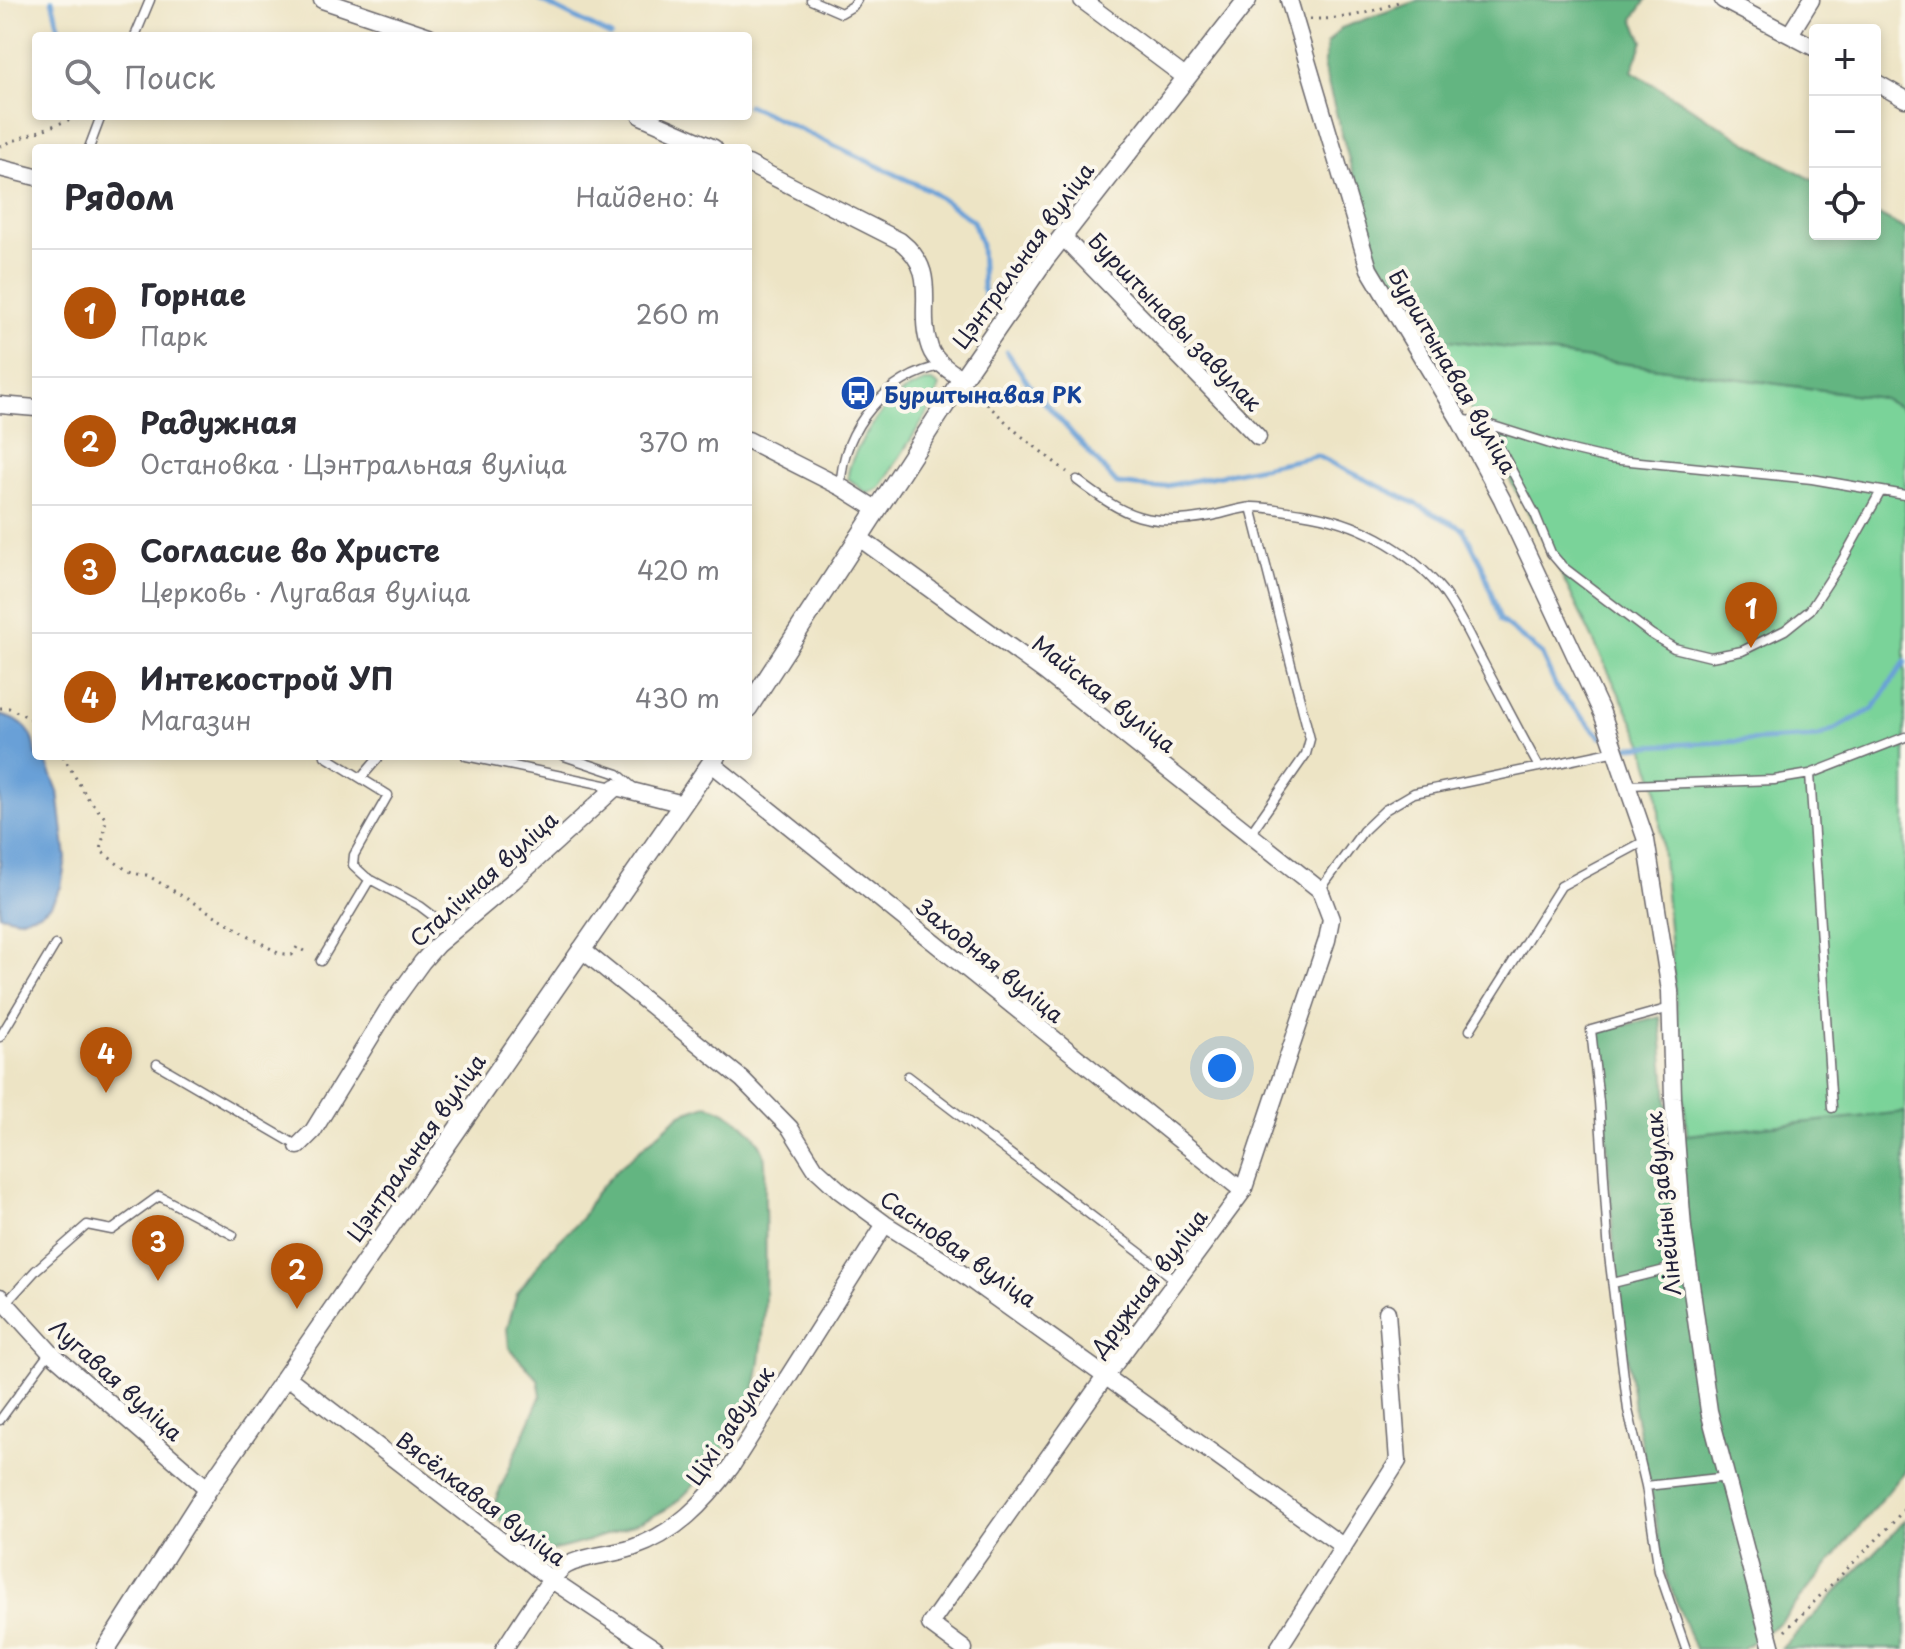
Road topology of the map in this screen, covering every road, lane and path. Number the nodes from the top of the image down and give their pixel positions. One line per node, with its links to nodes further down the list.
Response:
1 (150, 0): 12 (lane)
2 (322, 0): 13 (street)
3 (811, 0): 4 (lane)
4 (857, 0)
5 (1082, 0): 16 (street)
6 (1247, 0): 16 (street, Цэнтральная вуліца)
7 (1289, 0): 11 (street, Бурштынавая вуліца)
8 (1403, 0): 11 (path)
9 (1723, 0): 14 (street)
10 (1811, 0): 14 (street)
11 (1295, 18): 33 (street, Бурштынавая вуліца)
12 (137, 32)
13 (417, 32)
14 (1790, 34): 15 (street)
15 (1809, 45)
16 (1185, 77): 28 (street, Цэнтральная вуліца)
17 (1881, 85): 18 (street)
18 (1905, 99)
19 (68, 120): 24 (path)
20 (100, 120): 22 (lane)
21 (650, 120): 23 (street)
22 (90, 144)
23 (705, 144)
24 (0, 146)
25 (752, 166): 29 (street)
26 (0, 168): 27 (street)
27 (32, 176)
28 (1062, 236): 30 (street, Цэнтральная вуліца); 35 (street, Бурштынавы завулак)
29 (943, 366): 30 (street); 38 (lane)
30 (962, 379): 37 (path); 42 (street, Цэнтральная вуліца)
31 (0, 405): 32 (street)
32 (32, 408)
33 (1459, 419): 34 (lane); 48 (street, Бурштынавая вуліца)
34 (1487, 424): 39 (lane); 39 (lane)
35 (1258, 437)
36 (752, 442): 38 (street)
37 (1077, 480): 41 (lane)
38 (841, 487): 42 (street)
39 (1881, 491): 40 (lane)
40 (1905, 495)
41 (1251, 507): 55 (lane); 62 (lane)
42 (876, 509): 43 (street, Цэнтральная вуліца)
43 (858, 537): 44 (street, Цэнтральная вуліца); 62 (street, Майская вуліца)
44 (752, 702)
45 (0, 708): 46 (path)
46 (32, 719)
47 (1905, 737): 56 (lane)
48 (1616, 751): 55 (lane); 58 (street, Лінейны завулак)
49 (65, 760): 69 (path)
50 (332, 760): 57 (lane)
51 (377, 760): 57 (lane)
52 (485, 760): 59 (lane)
53 (576, 760): 60 (lane)
54 (714, 760): 61 (street, Цэнтральная вуліца); 77 (street, Заходняя вуліца)
55 (1539, 767): 65 (lane)
56 (1810, 774): 58 (lane); 75 (lane)
57 (361, 778): 64 (lane)
58 (1628, 785): 63 (street, Лінейны завулак)
59 (616, 787): 60 (street); 66 (street, Сталічная вуліца)
60 (638, 793): 61 (street)
61 (683, 804): 68 (street, Цэнтральная вуліца)
62 (1250, 834): 65 (street, Майская вуліца)
63 (1646, 840): 70 (street, Лінейны завулак); 71 (lane)
64 (370, 879): 66 (lane); 69 (lane)
65 (1320, 890): 77 (street, Дружная вуліца)
66 (453, 931): 76 (street, Сталічная вуліца)
67 (55, 945): 72 (lane)
68 (581, 949): 78 (street, Сасновая вуліца); 86 (street, Цэнтральная вуліца)
69 (321, 961)
70 (1670, 1008): 80 (street, Лінейны завулак); 82 (lane)
71 (1470, 1030)
72 (0, 1037)
73 (157, 1064): 76 (lane)
74 (908, 1076): 81 (lane)
75 (1832, 1108)
76 (298, 1146)
77 (1243, 1191): 81 (street, Дружная вуліца)
78 (885, 1224): 87 (street, Сасновая вуліца); 94 (street, Ціхі завулак)
79 (233, 1235): 83 (lane)
80 (1689, 1264): 82 (lane); 89 (street, Лінейны завулак)
81 (1177, 1281): 87 (street, Дружная вуліца)
82 (1613, 1283): 90 (lane)
83 (3, 1300): 85 (street, Лугавая вуліца)
84 (1387, 1312): 93 (street)
85 (50, 1352): 88 (lane); 91 (street, Лугавая вуліца)
86 (286, 1376): 91 (street, Цэнтральная вуліца); 94 (street, Вясёлкавая вуліца)
87 (1105, 1377): 93 (street, Сасновая вуліца); 99 (street, Дружная вуліца)
88 (0, 1420)
89 (1728, 1477): 90 (lane); 95 (street, Лінейны завулак)
90 (1646, 1486): 101 (lane)
91 (208, 1489): 96 (street, Цэнтральная вуліца)
92 (1905, 1508): 95 (path)
93 (1344, 1547): 100 (street)
94 (552, 1580): 97 (street); 98 (street, Вясёлкавая вуліца)
95 (1770, 1648)
96 (106, 1649)
97 (504, 1649)
98 (655, 1649)
99 (964, 1649)
100 (1278, 1649)
101 (1686, 1649)

